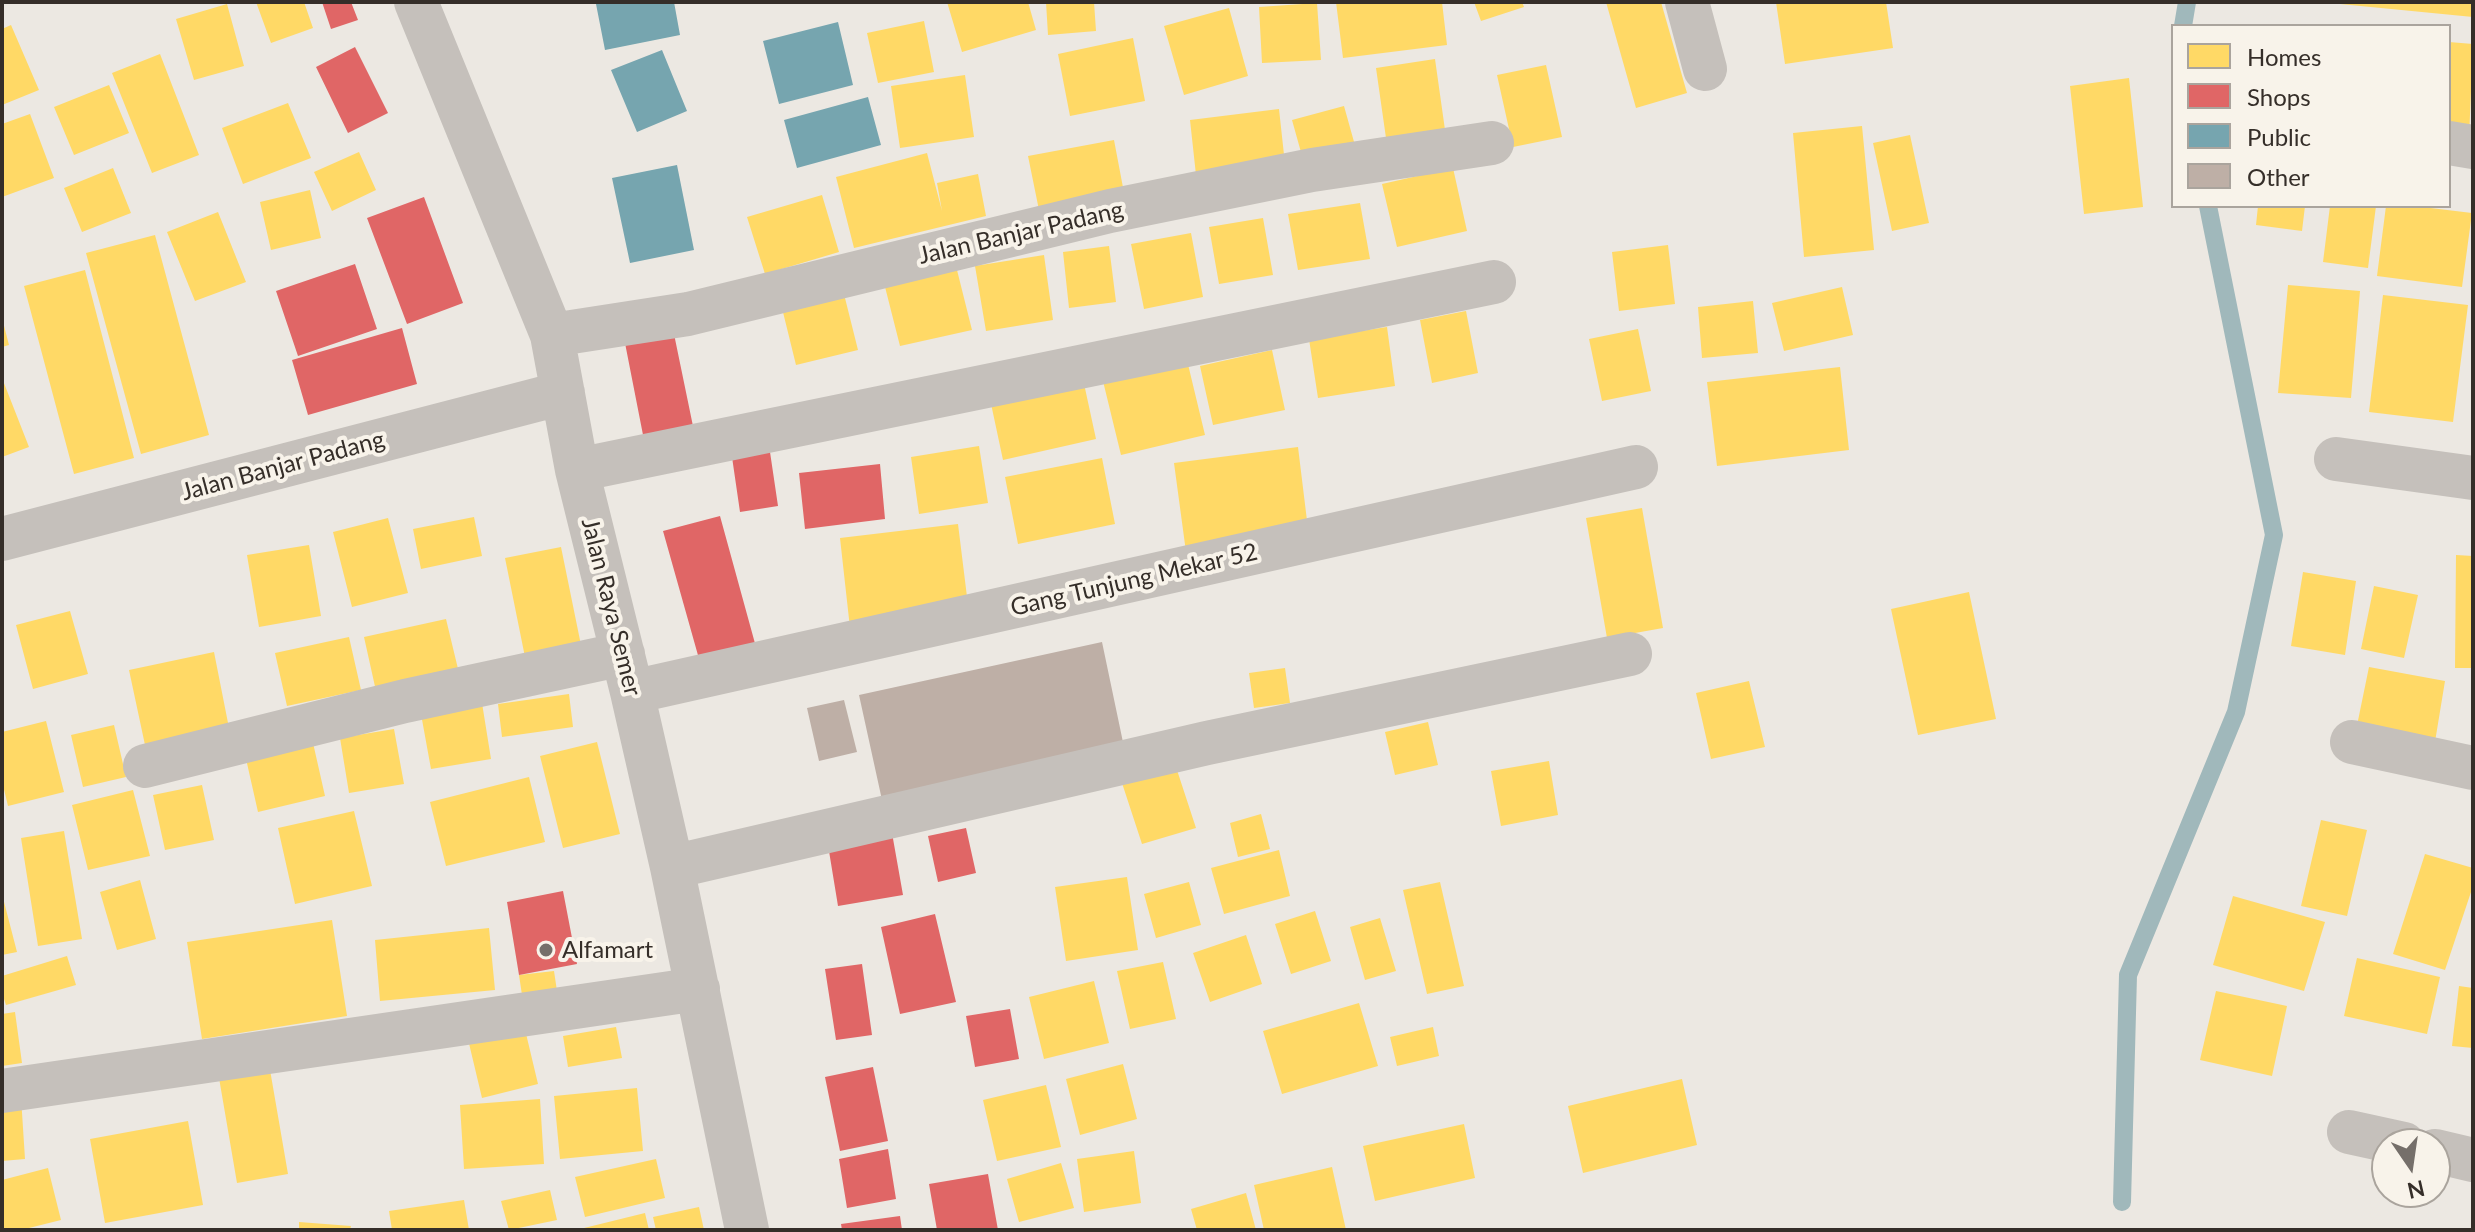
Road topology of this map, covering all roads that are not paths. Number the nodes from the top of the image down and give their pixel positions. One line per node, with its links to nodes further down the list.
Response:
1 (1687, 2): 3 (street)
2 (427, 4): 8 (street, Jalan Raya Semer)
3 (1705, 69)
4 (1492, 143): 8 (street, Jalan Banjar Padang)
5 (2451, 143): 6 (street)
6 (2473, 147)
7 (1494, 282): 12 (street)
8 (552, 335): 9 (street, Jalan Raya Semer)
9 (563, 393): 12 (street, Jalan Raya Semer); 14 (street, Jalan Banjar Padang)
10 (2336, 459): 13 (street)
11 (1636, 467): 16 (street, Gang Tunjung Mekar 52)
12 (577, 470): 16 (street, Jalan Raya Semer)
13 (2473, 478)
14 (2, 539)
15 (1630, 654): 20 (street)
16 (627, 673): 18 (street, Gang Tunjung Mekar 52); 20 (street, Jalan Raya Semer)
17 (2352, 742): 19 (street)
18 (145, 766)
19 (2473, 768)
20 (672, 867): 21 (street, Jalan Raya Semer)
21 (698, 989): 22 (street); 27 (street, Jalan Raya Semer)
22 (2, 1091)
23 (2349, 1132): 24 (street)
24 (2371, 1137)
25 (2451, 1155): 26 (street)
26 (2473, 1160)
27 (747, 1230)

